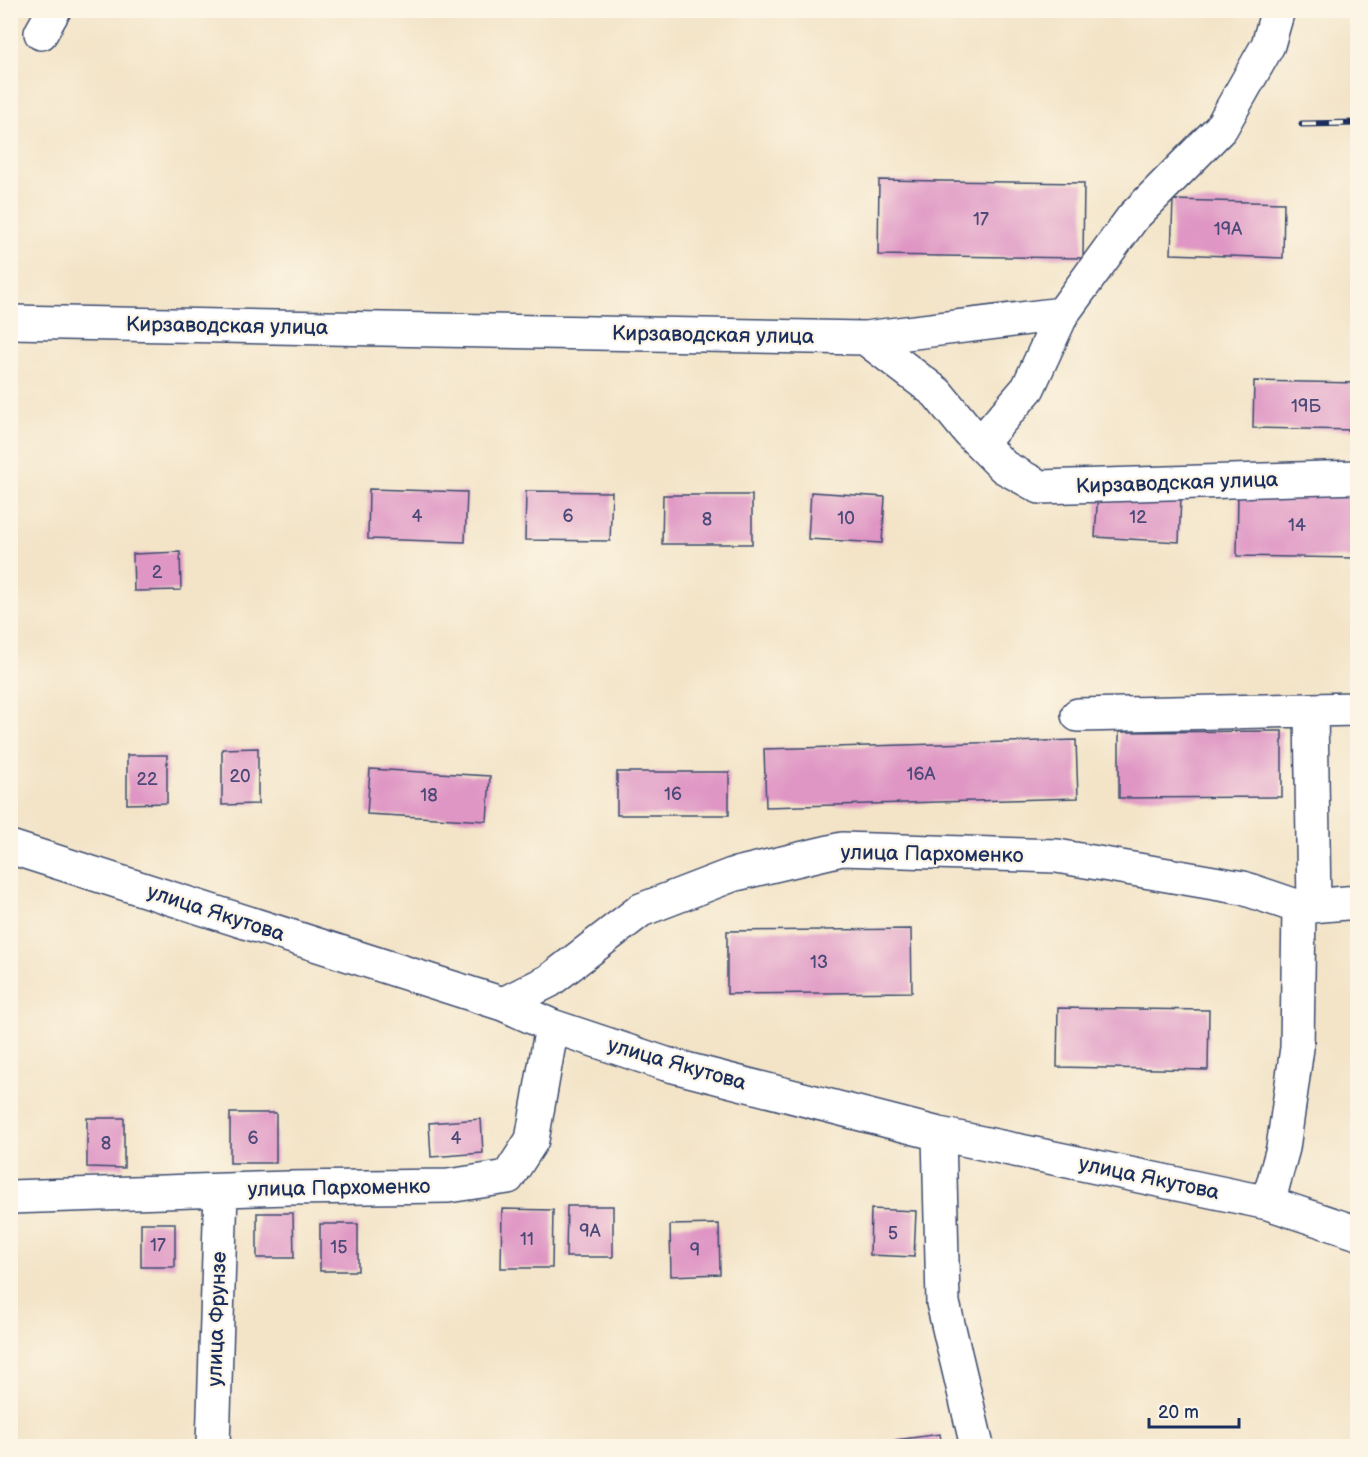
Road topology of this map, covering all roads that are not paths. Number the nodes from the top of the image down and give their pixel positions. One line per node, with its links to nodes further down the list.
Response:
1 (1278, 10): 2 (street)
2 (1062, 314): 4 (street); 5 (street)
3 (10, 322): 4 (street, Кирзаводская улица)
4 (865, 338): 5 (street, Кирзаводская улица)
5 (981, 443): 6 (street, Кирзаводская улица)
6 (1358, 477)
7 (1358, 709): 8 (street)
8 (1311, 710): 9 (street); 12 (street)
9 (1078, 715)
10 (10, 847): 13 (street, улица Якутова)
11 (1358, 902): 12 (street, улица Пархоменко)
12 (1307, 907): 13 (street, улица Пархоменко); 18 (street)
13 (503, 1004): 14 (street, улица Якутова)
14 (552, 1026): 15 (street, улица Якутова); 16 (street, улица Пархоменко)
15 (939, 1134): 18 (street, улица Якутова); 21 (street)
16 (221, 1191): 17 (street, улица Пархоменко); 20 (street, улица Фрунзе)
17 (10, 1197)
18 (1268, 1203): 19 (street, улица Якутова)
19 (1358, 1233)
20 (213, 1446)
21 (977, 1446)

